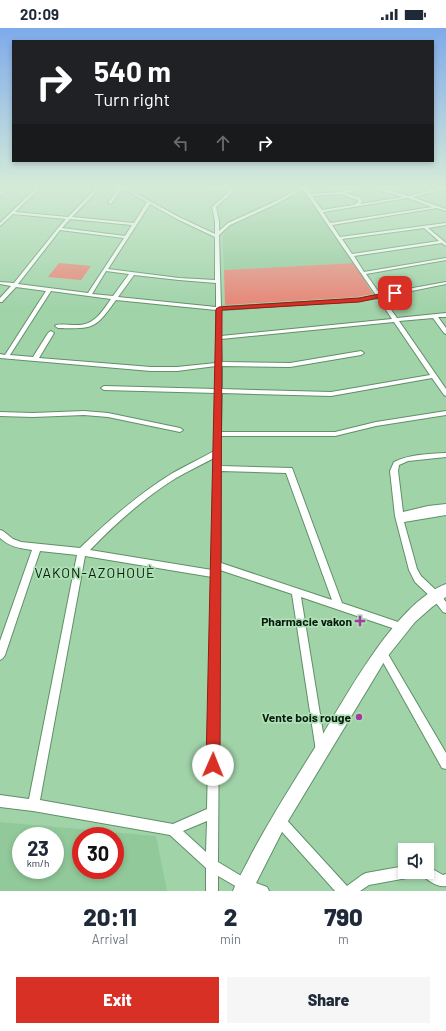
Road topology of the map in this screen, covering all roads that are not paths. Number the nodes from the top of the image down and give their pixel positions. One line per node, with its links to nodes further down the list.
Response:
1 (61, 226): 9 (street)
2 (134, 226): 11 (street)
3 (197, 226): 10 (street)
4 (217, 226): 10 (street)
5 (227, 226): 10 (street)
6 (332, 226): 12 (street)
7 (430, 226): 8 (street)
8 (425, 227): 12 (street); 13 (street)
9 (59, 229): 11 (street); 23 (street)
10 (216, 236): 20 (street)
11 (127, 237): 17 (street)
12 (340, 238): 15 (street)
13 (442, 242): 14 (street); 15 (street)
14 (446, 245)
15 (351, 255): 18 (street)
16 (446, 259): 18 (street)
17 (106, 270): 19 (street); 25 (street)
18 (364, 273): 26 (street)
19 (132, 274): 20 (street); 27 (street)
20 (218, 282): 29 (street)
21 (446, 282): 26 (street)
22 (0, 283): 23 (street)
23 (16, 285): 24 (street); 28 (street)
24 (50, 290): 25 (street); 38 (street)
25 (89, 295): 27 (street)
26 (380, 296): 29 (street); 32 (street)
27 (114, 298): 29 (street); 33 (street)
28 (0, 301)
29 (219, 309): 36 (street)
30 (446, 315): 31 (street)
31 (434, 316): 32 (street); 34 (street)
32 (395, 319): 36 (street); 41 (street)
33 (58, 326)
34 (446, 332)
35 (51, 333): 39 (street)
36 (219, 338): 40 (street)
37 (361, 353): 40 (street)
38 (3, 356): 39 (street)
39 (35, 358): 40 (street)
40 (220, 364): 43 (street)
41 (433, 376): 43 (street); 44 (street)
42 (104, 388): 43 (street)
43 (218, 390): 48 (street)
44 (445, 390)
45 (446, 413): 48 (street)
46 (0, 414): 47 (street)
47 (180, 430)
48 (218, 434): 49 (street)
49 (217, 453): 51 (street); 57 (street)
50 (446, 455): 54 (street)
51 (217, 468): 58 (street); 61 (street)
52 (446, 507): 54 (street)
53 (446, 512): 54 (street)
54 (400, 518): 60 (street)
55 (0, 533): 56 (street)
56 (37, 547): 57 (street); 65 (street)
57 (82, 552): 58 (street); 69 (street)
58 (216, 570): 59 (street); 70 (street)
59 (296, 593): 61 (street); 66 (street)
60 (441, 593): 62 (street); 63 (main road)
61 (339, 607): 63 (street)
62 (446, 610)
63 (401, 627): 64 (main road)
64 (382, 652): 66 (main road); 67 (street)
65 (0, 655)
66 (321, 752): 71 (main road)
67 (446, 764)
68 (0, 801): 69 (street)
69 (33, 805): 72 (street)
70 (212, 813): 72 (street); 73 (street)
71 (279, 820): 77 (main road); 80 (street)
72 (173, 830): 73 (street)
73 (212, 865): 77 (street); 78 (street)
74 (398, 874): 81 (street)
75 (434, 876): 76 (street)
76 (446, 880)
77 (243, 888): 79 (street)
78 (212, 891)
79 (263, 891)
80 (343, 891)
81 (350, 891)

